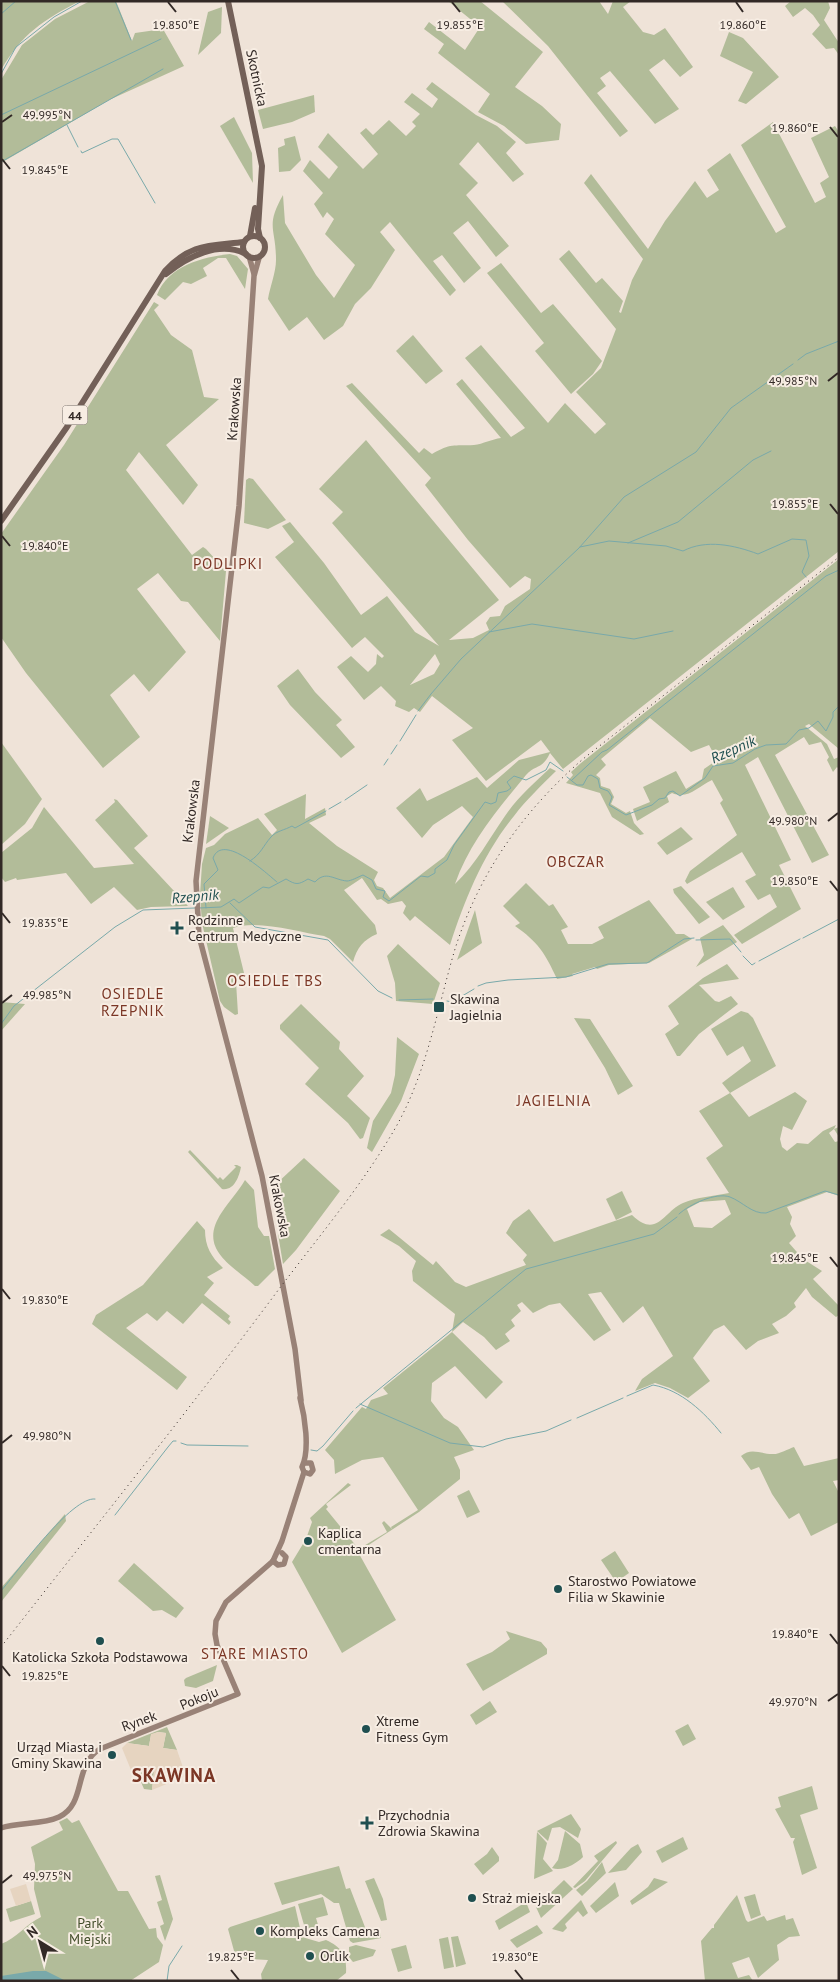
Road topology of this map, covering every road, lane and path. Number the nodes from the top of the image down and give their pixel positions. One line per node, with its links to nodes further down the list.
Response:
1 (228, 1): 2 (main road, Skotnicka)
2 (258, 201): 3 (main road); 4 (main road)
3 (250, 236): 4 (main road); 5 (main road)
4 (260, 238): 7 (main road)
5 (244, 242): 6 (main road); 9 (main road, 44)
6 (247, 255): 7 (main road, 44); 8 (main road, Krakowska); 9 (main road, 44)
7 (259, 258): 8 (main road, Krakowska)
8 (254, 276): 11 (main road, Krakowska)
9 (157, 282): 10 (main road, 44)
10 (1, 521)
11 (307, 1463): 12 (main road); 12 (main road)
12 (306, 1473): 13 (main road)
13 (280, 1553): 14 (main road); 14 (main road)
14 (275, 1562): 15 (main road, Pokoju)
15 (170, 1723): 16 (main road, Rynek)
16 (1, 1828)

